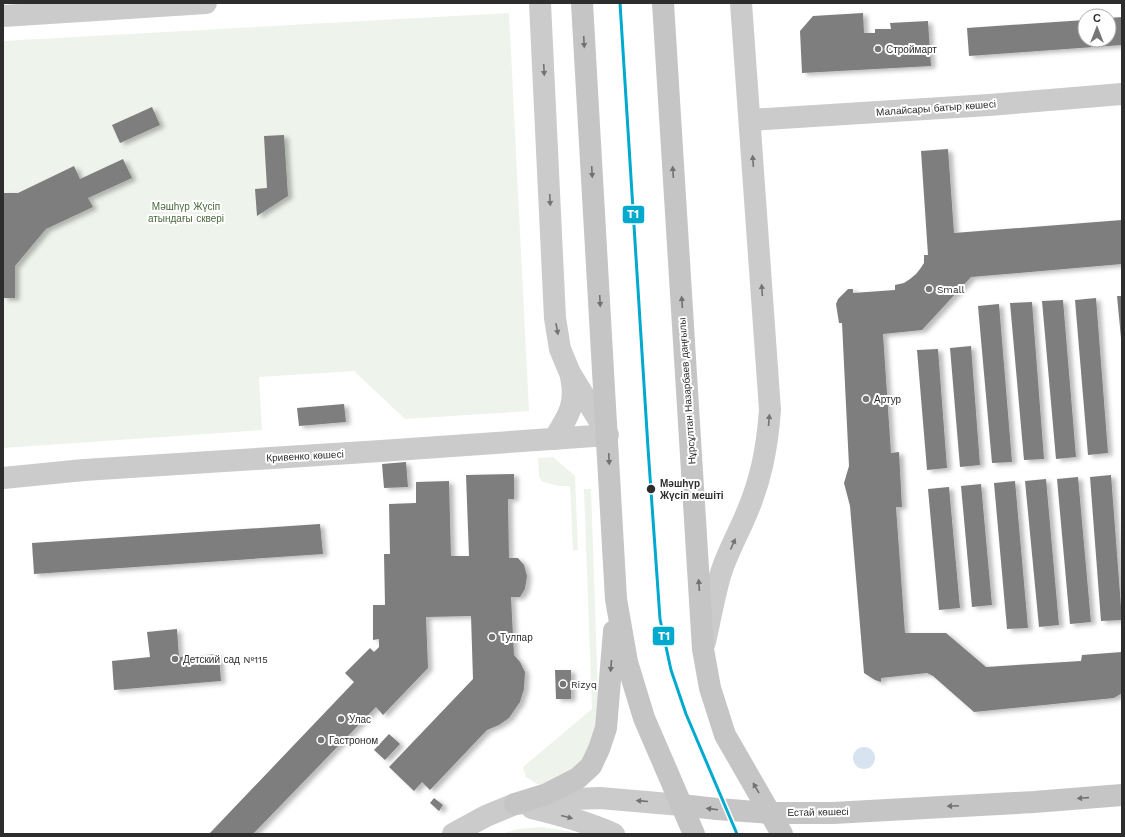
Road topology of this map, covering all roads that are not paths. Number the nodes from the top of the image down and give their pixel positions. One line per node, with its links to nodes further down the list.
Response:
1 (206, 3): 6 (street)
2 (540, 3): 9 (street, one-way to 9)
3 (582, 3): 10 (main road, one-way to 10)
4 (663, 3): 14 (main road, Нұрсұлтан Назарбаев даңғылы, one-way to 4)
5 (741, 3): 8 (street)
6 (3, 16)
7 (1122, 94): 8 (street, Малайсары батыр көшесі)
8 (750, 120): 14 (street, one-way to 8)
9 (570, 374): 10 (street); 11 (street)
10 (608, 435): 11 (street, Кривенко көшесі); 13 (main road, one-way to 13)
11 (554, 439): 12 (street, Кривенко көшесі)
12 (3, 478)
13 (616, 599): 16 (main road, one-way to 16); 17 (main road)
14 (703, 649): 18 (main road, Нұрсұлтан Назарбаев даңғылы, one-way to 14)
15 (1122, 795): 18 (main road, Естай көшесі, one-way to 18)
16 (516, 804): 17 (street, Естай көшесі, one-way to 16); 19 (street, Естай көшесі); 20 (street, one-way to 20)
17 (681, 805): 18 (main road, Естай көшесі, one-way to 17); 21 (main road)
18 (770, 813): 22 (main road, Нұрсұлтан Назарбаев даңғылы)
19 (453, 834)
20 (614, 834)
21 (694, 834)
22 (782, 834)

